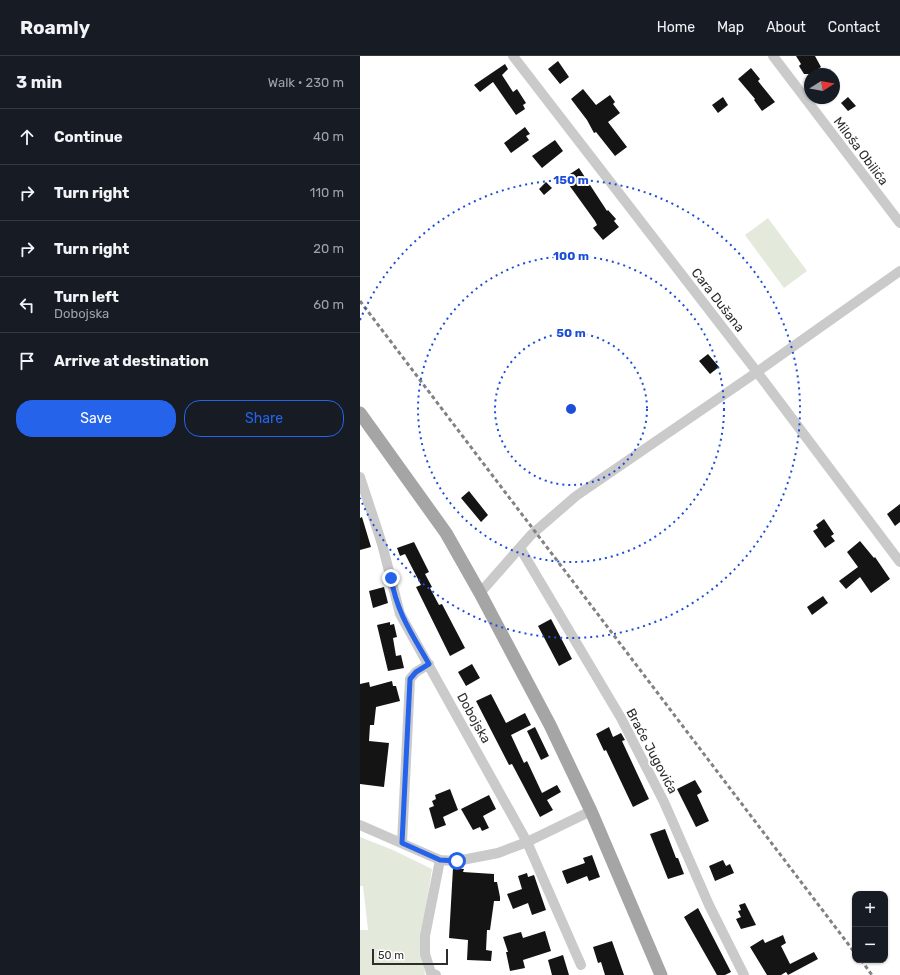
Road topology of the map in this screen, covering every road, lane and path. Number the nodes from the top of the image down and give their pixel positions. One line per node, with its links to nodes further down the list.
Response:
1 (513, 56): 5 (street, Cara Dušana)
2 (773, 56): 3 (street, Miloša Obilića)
3 (900, 223)
4 (900, 271): 5 (street)
5 (757, 372): 8 (street); 9 (street, Cara Dušana)
6 (361, 418): 10 (main road)
7 (360, 478): 11 (street, Dobojska)
8 (520, 548): 10 (street); 20 (street, Braće Jugovića)
9 (900, 562)
10 (480, 593): 12 (main road)
11 (429, 664): 14 (street, Dobojska); 15 (street)
12 (590, 811): 14 (street); 19 (main road)
13 (360, 825): 15 (street)
14 (527, 842): 16 (street); 17 (street, Dobojska)
15 (402, 843): 16 (street)
16 (440, 860): 18 (street)
17 (581, 965)
18 (436, 975)
19 (660, 975)
20 (744, 975)

